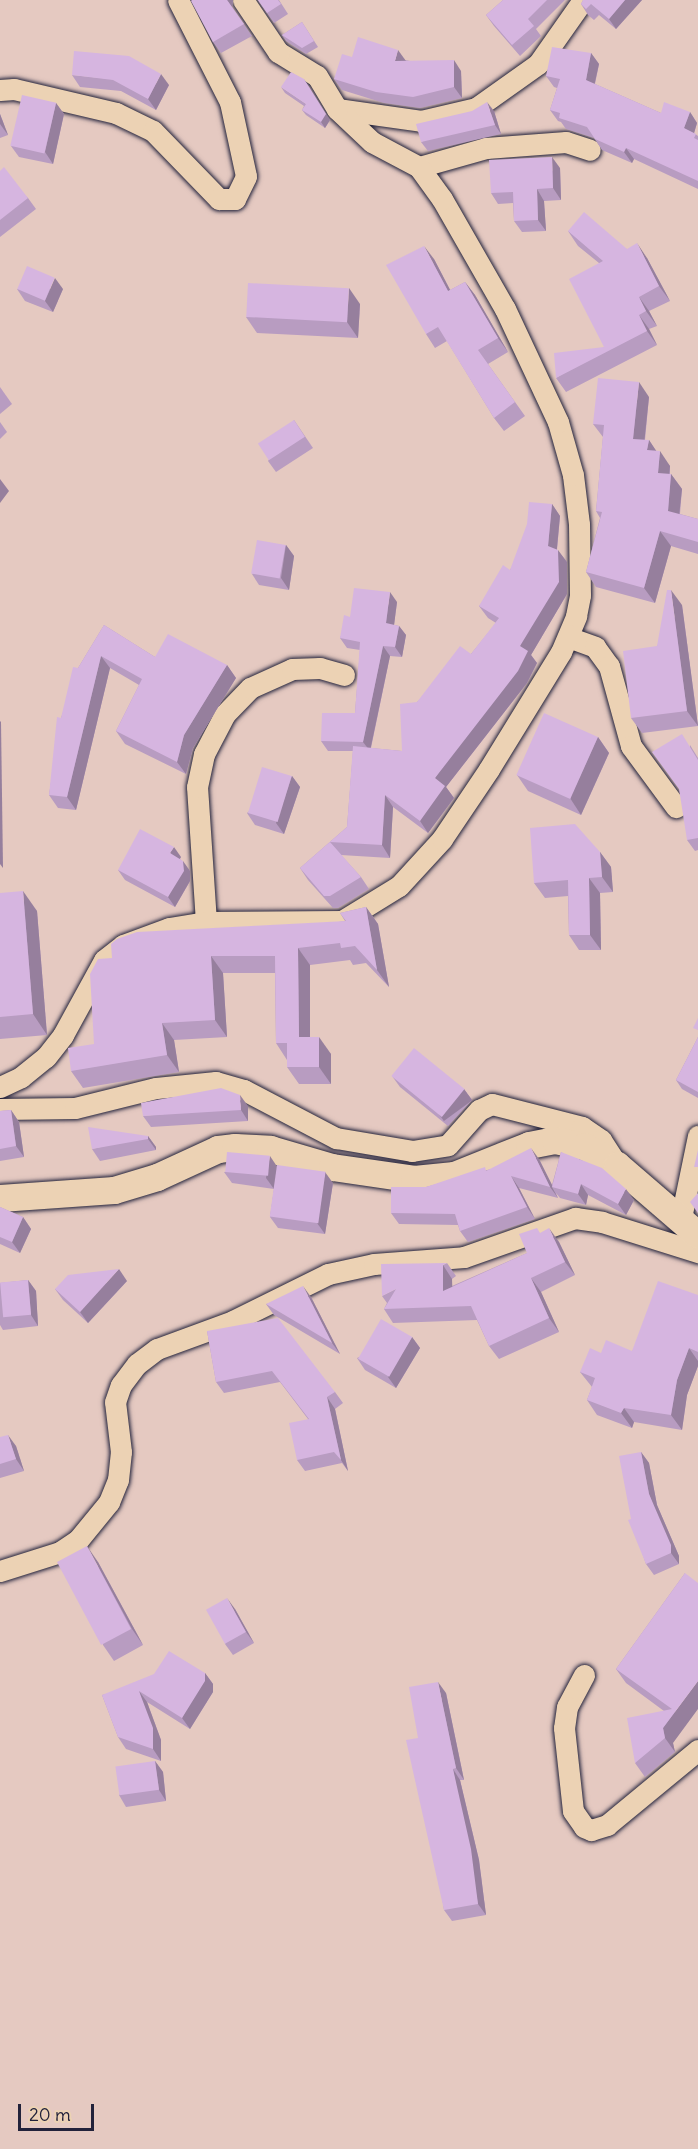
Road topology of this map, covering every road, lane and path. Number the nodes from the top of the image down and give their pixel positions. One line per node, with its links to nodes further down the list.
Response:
1 (178, 0): 4 (street)
2 (243, 0): 5 (street)
3 (582, 0): 5 (street)
4 (0, 90)
5 (337, 109): 7 (street)
6 (590, 150): 7 (street)
7 (419, 167): 8 (street)
8 (568, 637): 10 (street); 11 (street)
9 (344, 675): 11 (street)
10 (676, 807)
11 (206, 922): 12 (street)
12 (0, 1088)
13 (0, 1109): 15 (street)
14 (698, 1136): 17 (street)
15 (617, 1164): 16 (street); 17 (street)
16 (0, 1198)
17 (690, 1227)
18 (698, 1252): 19 (street)
19 (0, 1571)
20 (584, 1675): 21 (street)
21 (698, 1750)

